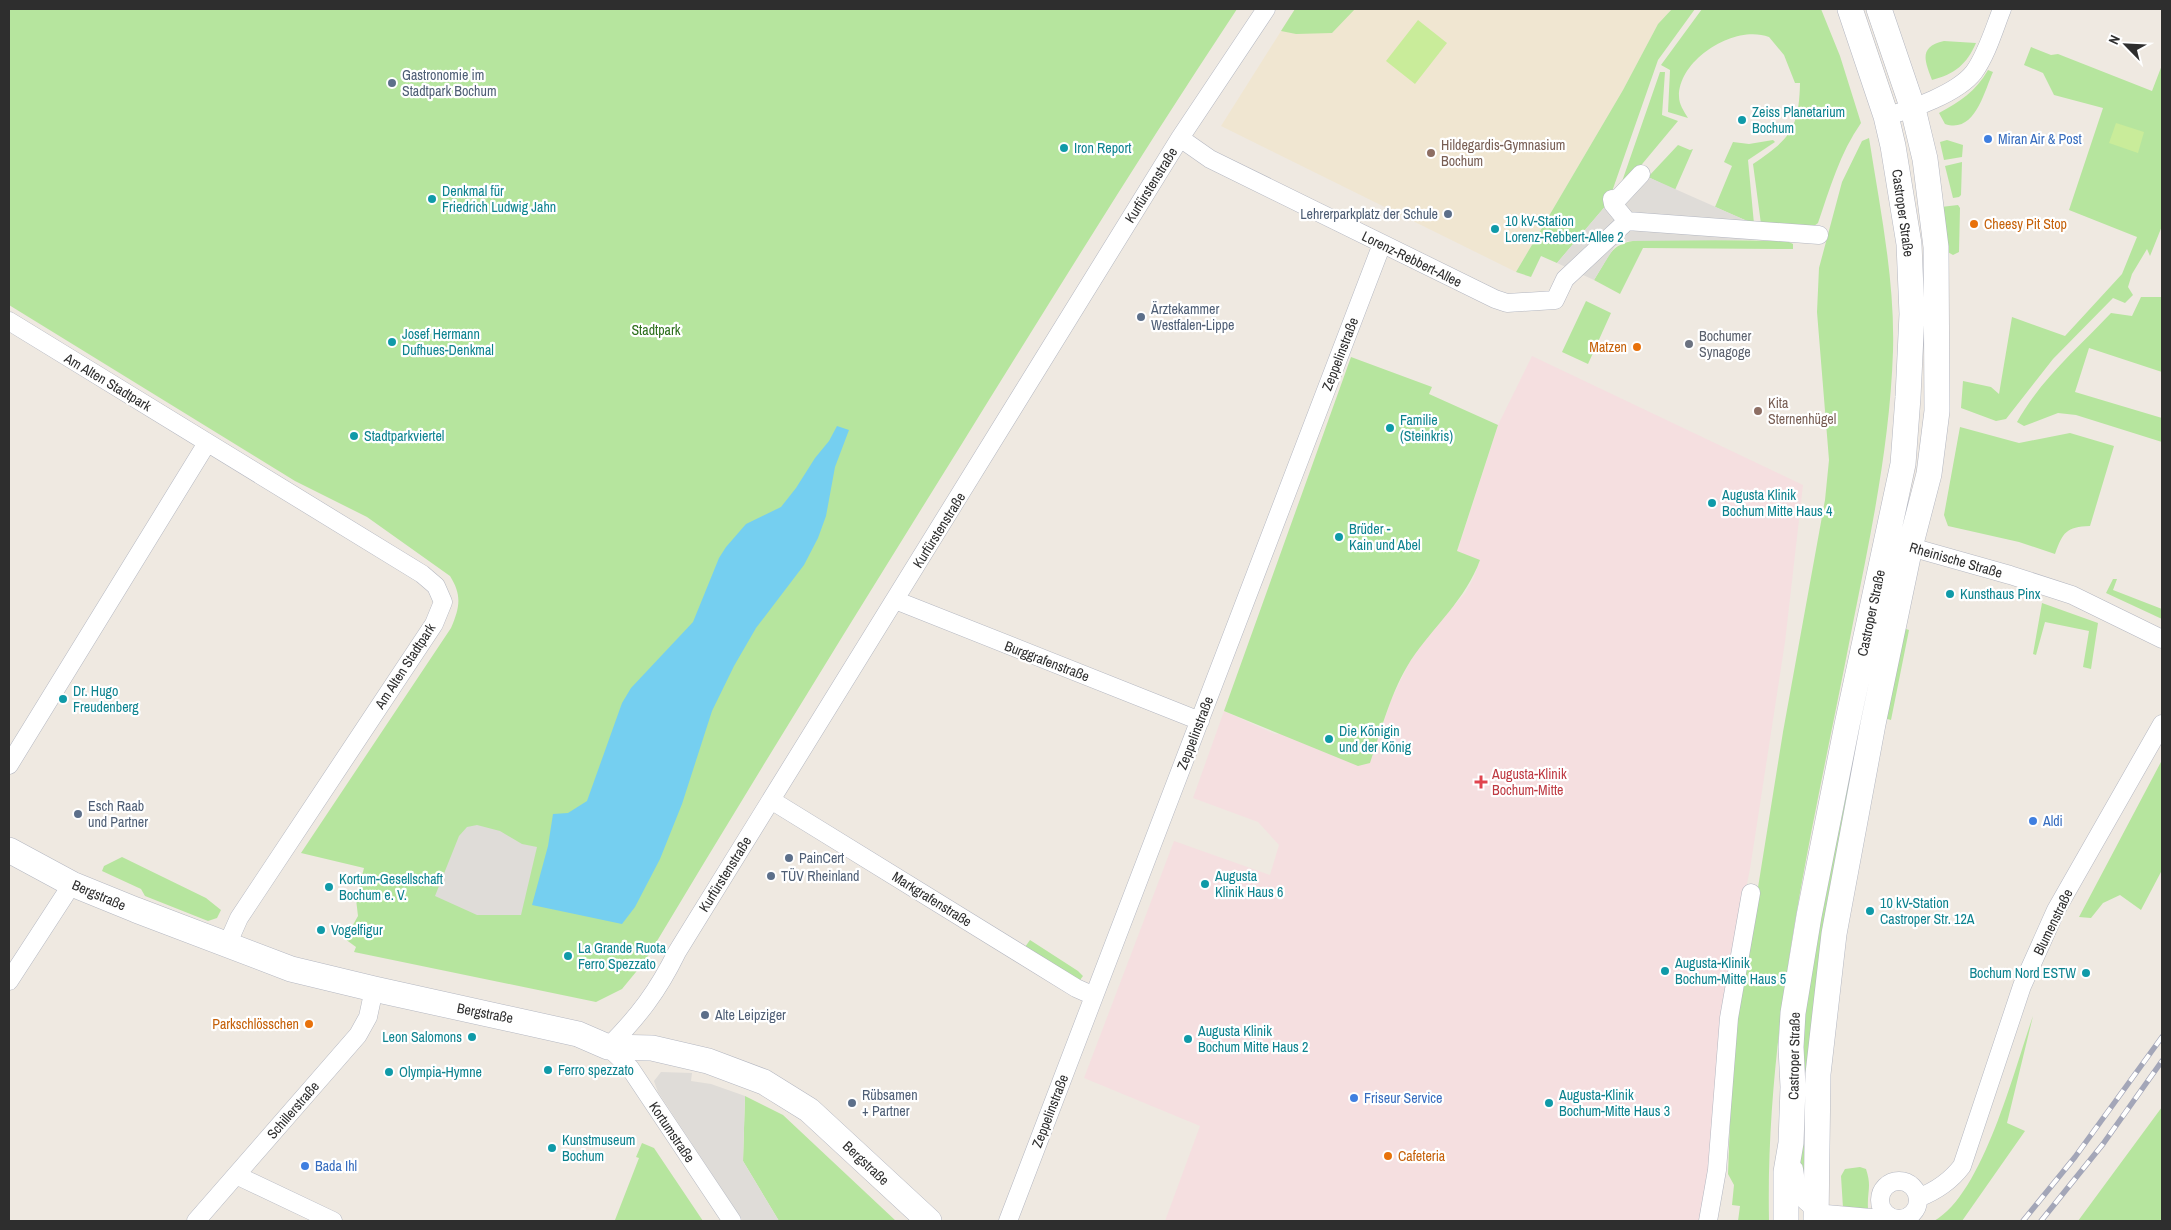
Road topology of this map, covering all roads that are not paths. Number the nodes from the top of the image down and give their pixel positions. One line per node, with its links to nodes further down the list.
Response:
1 (1266, 9): 7 (street, Kurfürstenstraße)
2 (1850, 9): 6 (main road, Castroper Straße)
3 (1879, 9): 5 (main road, Castroper Straße)
4 (2002, 9): 5 (street)
5 (1913, 109): 6 (street); 15 (main road, Castroper Straße)
6 (1886, 116): 14 (main road, Castroper Straße)
7 (1180, 138): 11 (street, Lorenz-Rebbert-Allee); 16 (street, Kurfürstenstraße)
8 (1642, 174): 9 (street)
9 (1628, 221): 10 (street); 11 (street, Lorenz-Rebbert-Allee)
10 (1819, 235)
11 (1382, 244): 18 (street, Zeppelinstraße)
12 (9, 321): 13 (street, Am Alten Stadtpark)
13 (207, 442): 20 (street); 25 (street, Am Alten Stadtpark)
14 (1886, 540): 15 (street, Rheinische Straße); 30 (main road, Castroper Straße)
15 (1910, 547): 17 (street, Rheinische Straße); 33 (main road, Castroper Straße)
16 (895, 600): 18 (street, Burggrafenstraße); 21 (street, Kurfürstenstraße)
17 (2162, 639)
18 (1200, 721): 28 (street, Zeppelinstraße)
19 (2162, 724): 32 (street, Blumenstraße)
20 (9, 765)
21 (771, 800): 28 (street, Markgrafenstraße); 29 (street, Kurfürstenstraße)
22 (9, 850): 23 (main road, Bergstraße)
23 (72, 884): 25 (main road, Bergstraße); 26 (street)
24 (1751, 893): 40 (street)
25 (227, 945): 27 (main road, Bergstraße)
26 (9, 980)
27 (374, 989): 29 (main road, Bergstraße); 31 (street, Schillerstraße)
28 (1094, 996): 39 (street, Zeppelinstraße)
29 (608, 1047): 37 (street, Kortumstraße); 38 (main road, Bergstraße)
30 (1791, 1144): 33 (street); 41 (main road, Castroper Straße)
31 (236, 1175): 35 (street, Schillerstraße); 36 (street)
32 (1918, 1198): 34 (street); 34 (street)
33 (1816, 1216): 34 (street)
34 (1894, 1220)
35 (196, 1221)
36 (333, 1221)
37 (732, 1221)
38 (928, 1221)
39 (1008, 1221)
40 (1708, 1221)
41 (1786, 1221)

